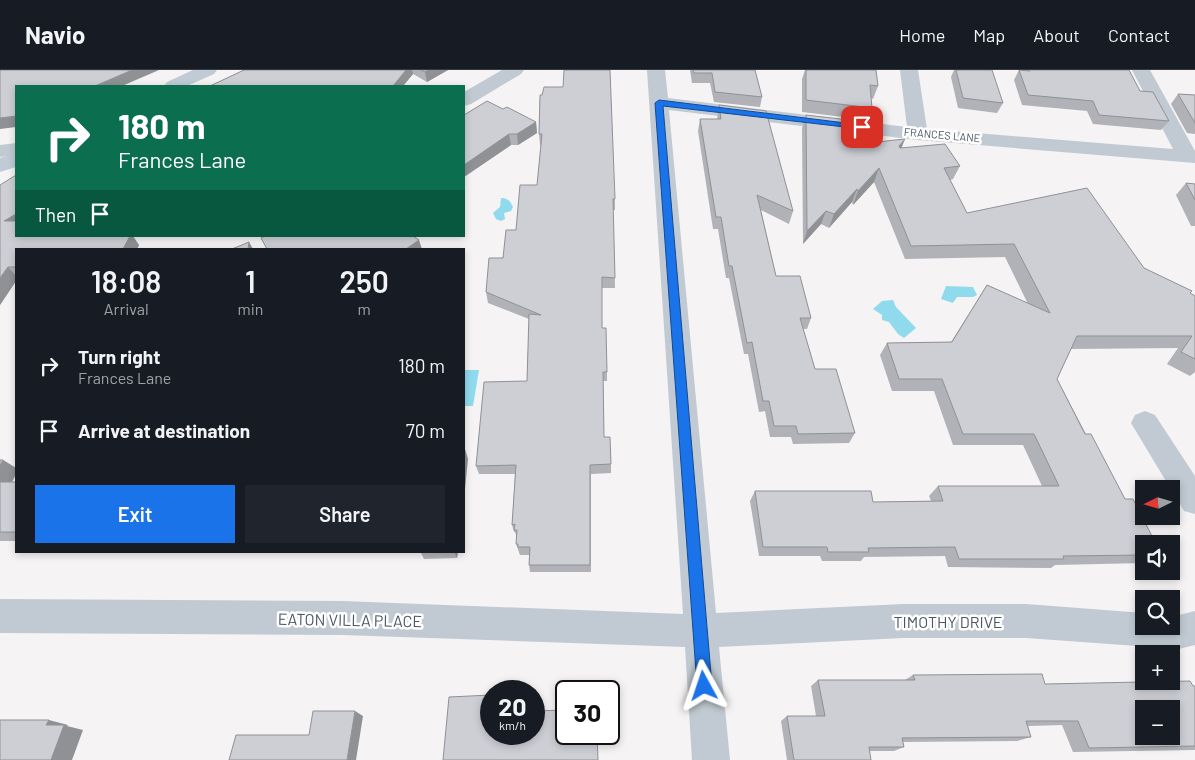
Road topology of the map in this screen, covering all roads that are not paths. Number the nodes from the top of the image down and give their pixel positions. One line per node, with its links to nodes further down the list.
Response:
1 (208, 70): 6 (main road)
2 (515, 70): 7 (street)
3 (656, 70): 8 (street)
4 (909, 70): 9 (street)
5 (1141, 70): 12 (street)
6 (174, 85)
7 (465, 99)
8 (659, 103): 9 (street, FRANCES LANE); 19 (street)
9 (918, 134): 12 (street, FRANCES LANE)
10 (15, 149): 11 (street)
11 (0, 151)
12 (1191, 156)
13 (15, 159): 14 (main road)
14 (0, 166)
15 (1145, 424): 16 (street)
16 (1195, 501)
17 (0, 616): 19 (street, EATON VILLA PLACE)
18 (1195, 628): 19 (street, TIMOTHY DRIVE)
19 (699, 631): 20 (street)
20 (711, 760)

